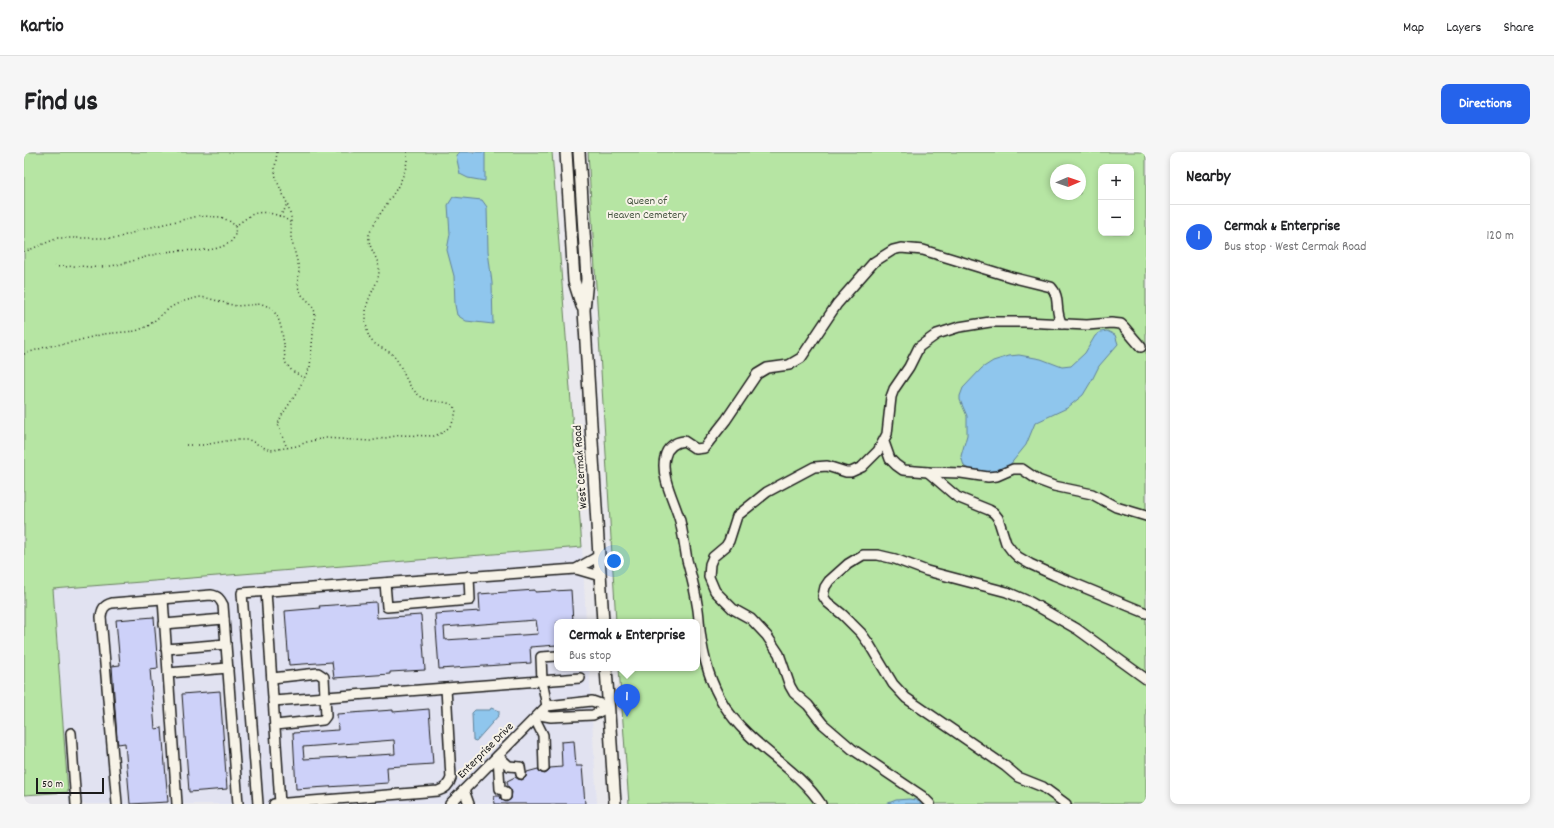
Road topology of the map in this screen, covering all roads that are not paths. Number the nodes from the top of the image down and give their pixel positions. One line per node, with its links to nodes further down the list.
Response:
1 (566, 152): 3 (main road, West Cermak Road)
2 (579, 152): 3 (main road, West Cermak Road)
3 (584, 310): 9 (main road, West Cermak Road)
4 (1062, 324): 5 (street); 6 (street); 19 (street)
5 (1141, 347)
6 (884, 442): 7 (street); 56 (street)
7 (928, 472): 8 (street); 16 (street)
8 (1146, 516)
9 (599, 556): 10 (street); 12 (main road, West Cermak Road)
10 (576, 569): 11 (street); 12 (street)
11 (469, 576): 13 (street); 13 (street)
12 (600, 576): 18 (main road, West Cermak Road)
13 (385, 583): 14 (street)
14 (266, 591): 28 (street); 49 (street)
15 (163, 599): 17 (street); 20 (street); 46 (street)
16 (1146, 613)
17 (224, 619): 20 (street); 22 (street)
18 (603, 619)
19 (699, 619)
20 (164, 624): 23 (street)
21 (700, 631): 55 (street)
22 (226, 644): 23 (street); 25 (street)
23 (166, 649): 27 (street)
24 (554, 656): 31 (street)
25 (228, 668): 27 (street); 48 (street)
26 (606, 671): 36 (main road)
27 (168, 672): 47 (street)
28 (272, 678): 33 (street); 34 (street)
29 (580, 678): 31 (street)
30 (1146, 679): 57 (street)
31 (542, 681): 32 (street); 35 (street)
32 (446, 688): 33 (street); 51 (street)
33 (326, 697): 34 (street); 38 (street)
34 (273, 701): 38 (street)
35 (547, 706): 36 (street); 37 (street, Enterprise Drive)
36 (609, 707): 37 (street); 54 (main road)
37 (537, 717): 40 (street, Enterprise Drive); 41 (street)
38 (275, 725): 51 (street)
39 (71, 733): 45 (street)
40 (498, 756): 42 (street); 43 (street, Enterprise Drive); 44 (street)
41 (544, 768)
42 (521, 774)
43 (464, 790): 52 (street, Enterprise Drive); 53 (street)
44 (506, 796)
45 (76, 804)
46 (117, 804)
47 (177, 804)
48 (238, 804)
49 (258, 804)
50 (274, 804): 51 (street)
51 (280, 804)
52 (450, 804)
53 (469, 804)
54 (615, 804)
55 (821, 804)
56 (930, 804)
57 (1066, 804)

